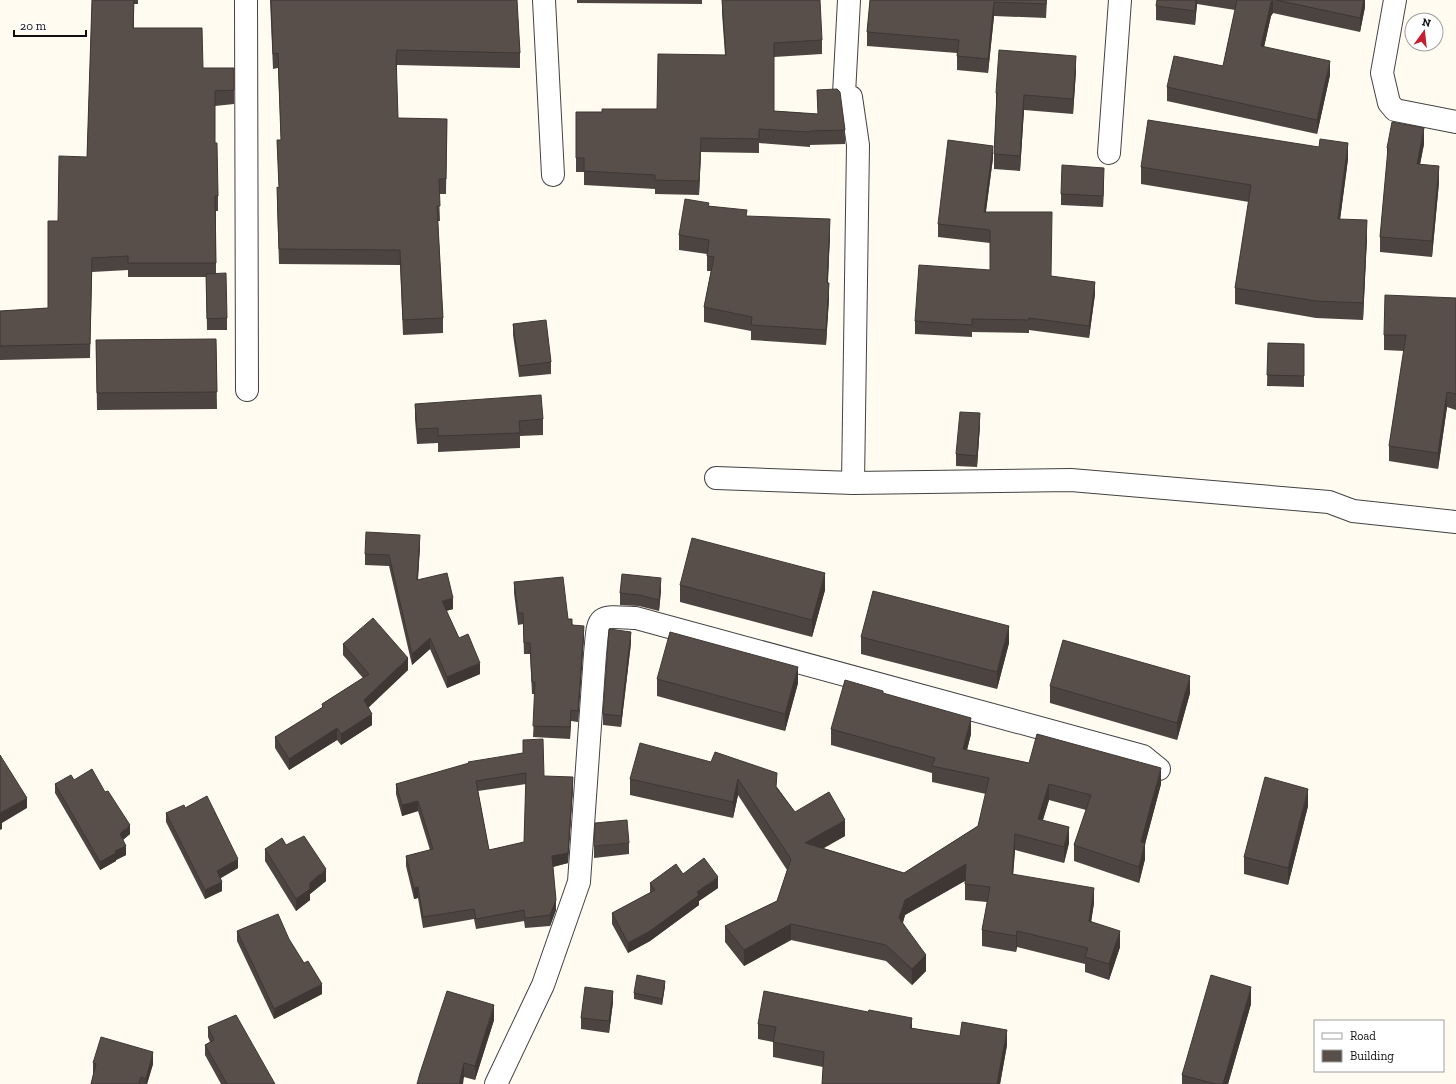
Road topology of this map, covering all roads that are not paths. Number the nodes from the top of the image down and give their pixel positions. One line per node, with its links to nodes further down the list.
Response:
1 (246, 0): 9 (street)
2 (544, 0): 8 (street)
3 (848, 0): 11 (street)
4 (1120, 0): 7 (street)
5 (1395, 0): 6 (street)
6 (1456, 122)
7 (1109, 153)
8 (553, 175)
9 (247, 390)
10 (716, 478): 11 (street)
11 (853, 483): 12 (street)
12 (1456, 522)
13 (1159, 769): 14 (street)
14 (496, 1084)

